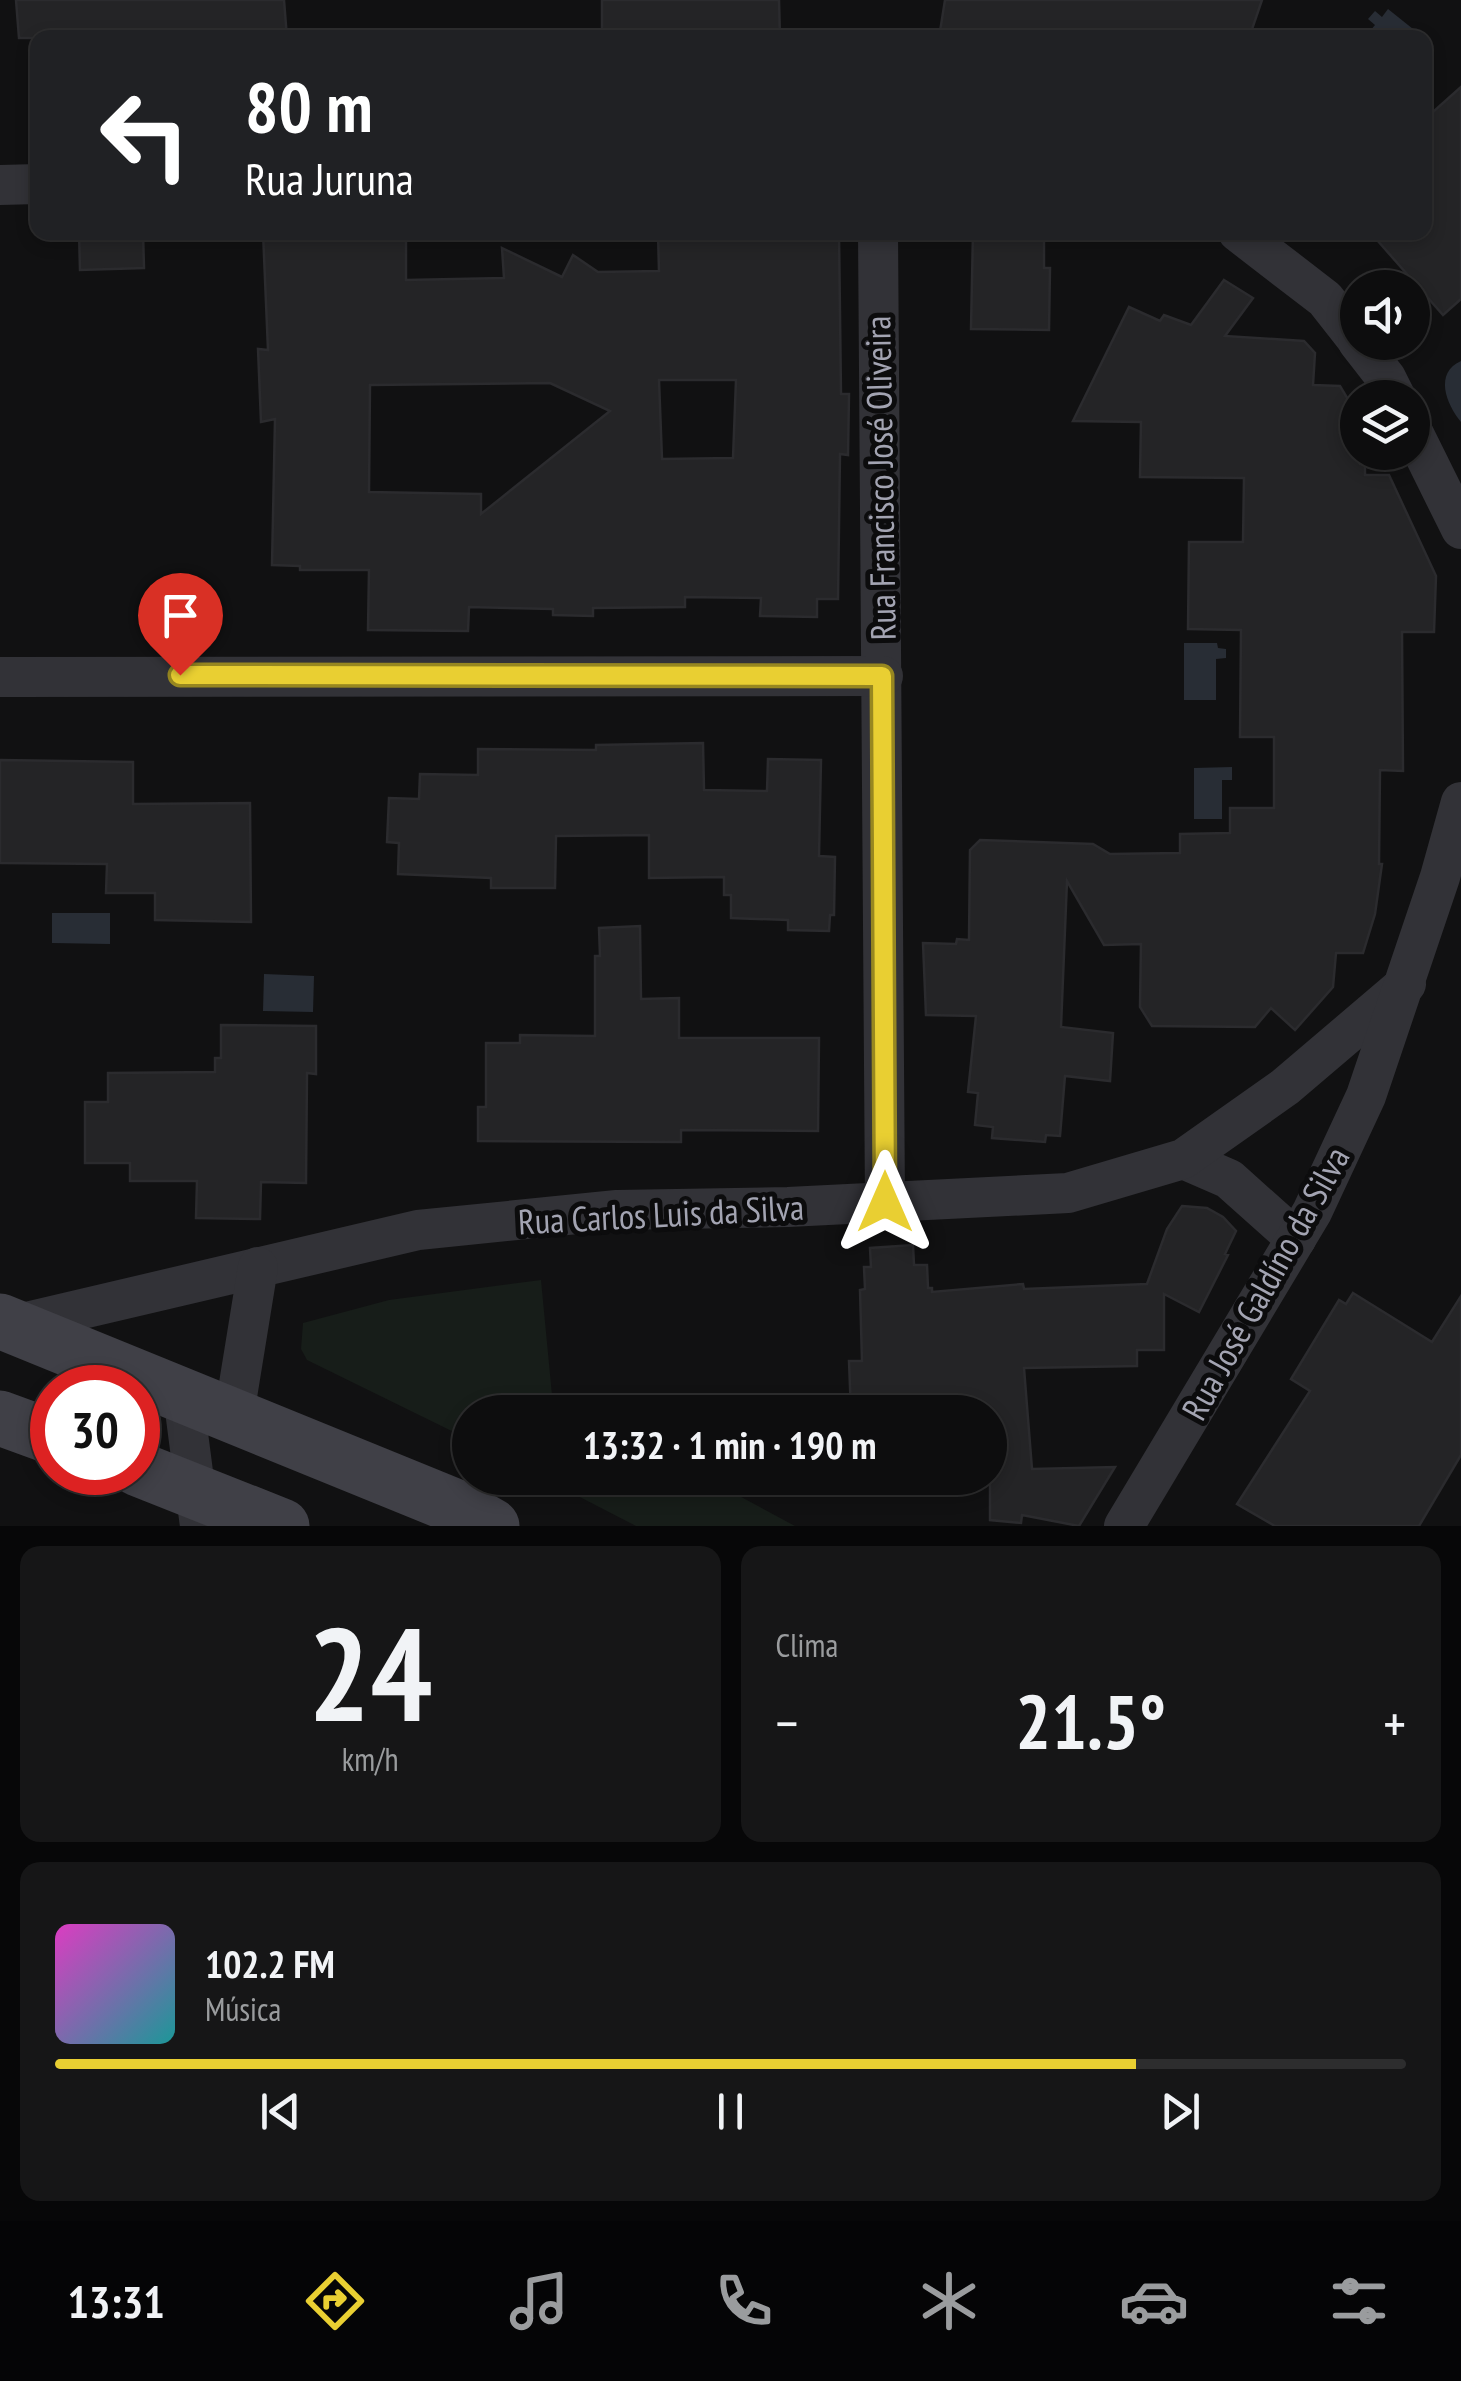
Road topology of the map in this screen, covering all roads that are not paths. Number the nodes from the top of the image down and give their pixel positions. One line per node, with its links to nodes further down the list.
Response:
1 (30, 184): 2 (street)
2 (0, 185)
3 (878, 240): 10 (street, Rua Francisco José Oliveira)
4 (1248, 240): 5 (street)
5 (1340, 319)
6 (1372, 360): 7 (street)
7 (1387, 380)
8 (1430, 466): 9 (street)
9 (1461, 529)
10 (882, 676): 11 (street); 15 (street, Rua Francisco José Oliveira)
11 (0, 677)
12 (1461, 802): 13 (street, Rua José Galdíno da Silva)
13 (1406, 984): 14 (street, Rua Carlos Luis da Silva); 16 (street, Rua José Galdíno da Silva)
14 (1183, 1159): 15 (street, Rua Carlos Luis da Silva); 16 (street)
15 (885, 1202): 17 (street, Rua Carlos Luis da Silva)
16 (1296, 1239): 27 (street, Rua José Galdíno da Silva)
17 (258, 1267): 18 (street, Rua Carlos Luis da Silva); 20 (street)
18 (7, 1323): 19 (main road)
19 (183, 1394): 20 (main road); 24 (street)
20 (234, 1416): 26 (main road)
21 (0, 1418): 22 (main road)
22 (30, 1430)
23 (160, 1483): 24 (main road)
24 (198, 1508): 25 (main road)
25 (282, 1526)
26 (492, 1526)
27 (1124, 1526)

